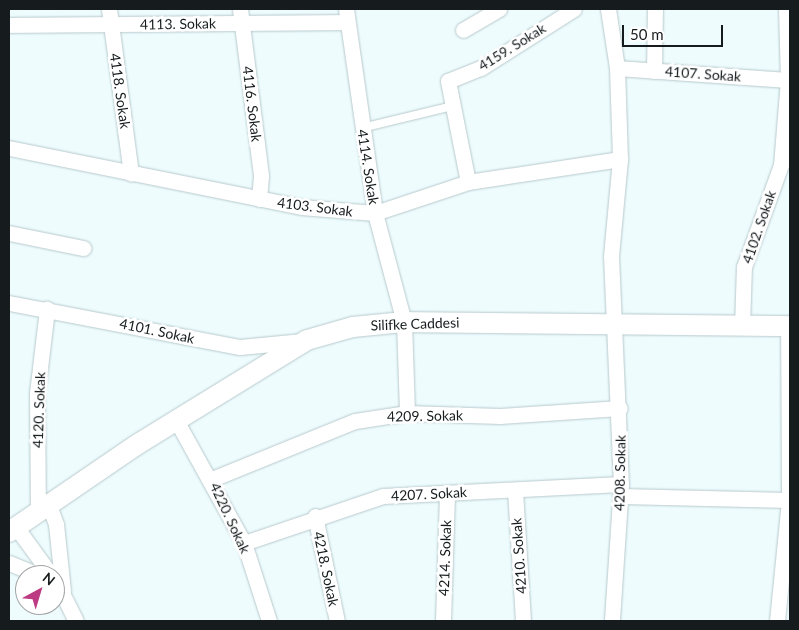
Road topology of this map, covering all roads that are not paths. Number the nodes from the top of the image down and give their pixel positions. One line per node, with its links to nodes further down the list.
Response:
1 (109, 9): 9 (street, 4118. Sokak)
2 (499, 9): 11 (street)
3 (574, 9): 15 (street, 4159. Sokak)
4 (608, 9): 12 (street, 4208. Sokak)
5 (655, 9): 13 (street)
6 (786, 9): 14 (street, 4102. Sokak)
7 (346, 15): 8 (street, 4113. Sokak); 16 (street, 4114. Sokak)
8 (241, 16): 9 (street, 4113. Sokak); 21 (street, 4116. Sokak)
9 (111, 24): 10 (street, 4113. Sokak); 19 (street, 4118. Sokak)
10 (9, 25)
11 (464, 30)
12 (617, 68): 13 (street, 4107. Sokak); 18 (street, 4208. Sokak)
13 (654, 71): 14 (street, 4107. Sokak)
14 (788, 80): 29 (street, 4102. Sokak)
15 (453, 106): 16 (lane); 20 (street)
16 (362, 128): 22 (street, 4114. Sokak)
17 (9, 149): 19 (street, 4103. Sokak)
18 (620, 159): 20 (street, 4103. Sokak); 28 (street, 4208. Sokak)
19 (131, 174): 21 (street, 4103. Sokak)
20 (468, 182): 22 (street, 4103. Sokak)
21 (259, 199): 22 (street, 4103. Sokak)
22 (375, 213): 27 (street, 4114. Sokak)
23 (9, 233): 24 (street)
24 (83, 248)
25 (9, 303): 26 (street, 4101. Sokak)
26 (47, 309): 31 (street, 4101. Sokak); 40 (street, 4120. Sokak)
27 (404, 322): 28 (street, Silifke Caddesi); 31 (street, Silifke Caddesi); 33 (street, 4114. Sokak)
28 (612, 324): 29 (street, Silifke Caddesi); 32 (street, 4208. Sokak)
29 (742, 326): 30 (street, Silifke Caddesi)
30 (789, 326): 39 (street)
31 (307, 340): 34 (street, Silifke Caddesi)
32 (620, 408): 33 (street, 4209. Sokak); 37 (street, 4208. Sokak)
33 (407, 414): 35 (street, 4209. Sokak)
34 (176, 420): 35 (street, 4220. Sokak); 40 (street, Silifke Caddesi)
35 (212, 479): 43 (street, 4220. Sokak)
36 (515, 490): 37 (street, 4207. Sokak); 38 (street, 4207. Sokak); 51 (street, 4210. Sokak)
37 (621, 490): 39 (street, 4207. Sokak); 52 (street, 4208. Sokak)
38 (448, 494): 41 (street, 4207. Sokak); 50 (street, 4214. Sokak)
39 (789, 500): 53 (street)
40 (43, 509): 42 (street, Silifke Caddesi); 45 (street, 4120. Sokak)
41 (315, 516): 43 (street, 4207. Sokak); 49 (street, 4218. Sokak)
42 (12, 530): 44 (street)
43 (244, 543): 48 (street, 4220. Sokak)
44 (42, 565)
45 (57, 565)
46 (65, 600): 47 (street, 4120. Sokak)
47 (76, 621)
48 (269, 621)
49 (337, 621)
50 (443, 621)
51 (523, 621)
52 (612, 621)
53 (777, 621)

